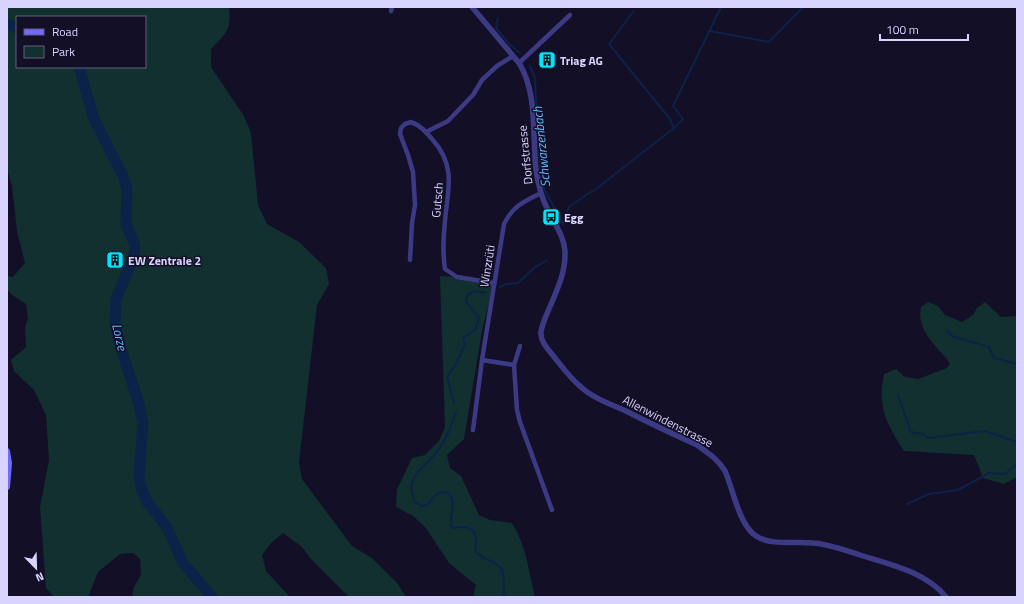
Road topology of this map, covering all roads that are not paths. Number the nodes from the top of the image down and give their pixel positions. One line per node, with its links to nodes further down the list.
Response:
1 (472, 7): 3 (street, Dorfstrasse)
2 (570, 15): 4 (street)
3 (513, 56): 4 (street, Dorfstrasse); 5 (street)
4 (519, 63): 6 (street, Dorfstrasse)
5 (426, 132): 7 (street, Gutsch); 8 (street, Gutsch)
6 (541, 194): 8 (street, Winzrüti); 12 (street, Dorfstrasse)
7 (410, 260)
8 (494, 283): 10 (street, Winzrüti)
9 (520, 346): 11 (street)
10 (482, 360): 11 (street); 13 (street, Winzrüti)
11 (514, 365): 16 (street)
12 (567, 373): 17 (street, Allenwindenstrasse)
13 (473, 430)
14 (7, 451): 15 (main road)
15 (7, 486)
16 (552, 510)
17 (946, 597)

